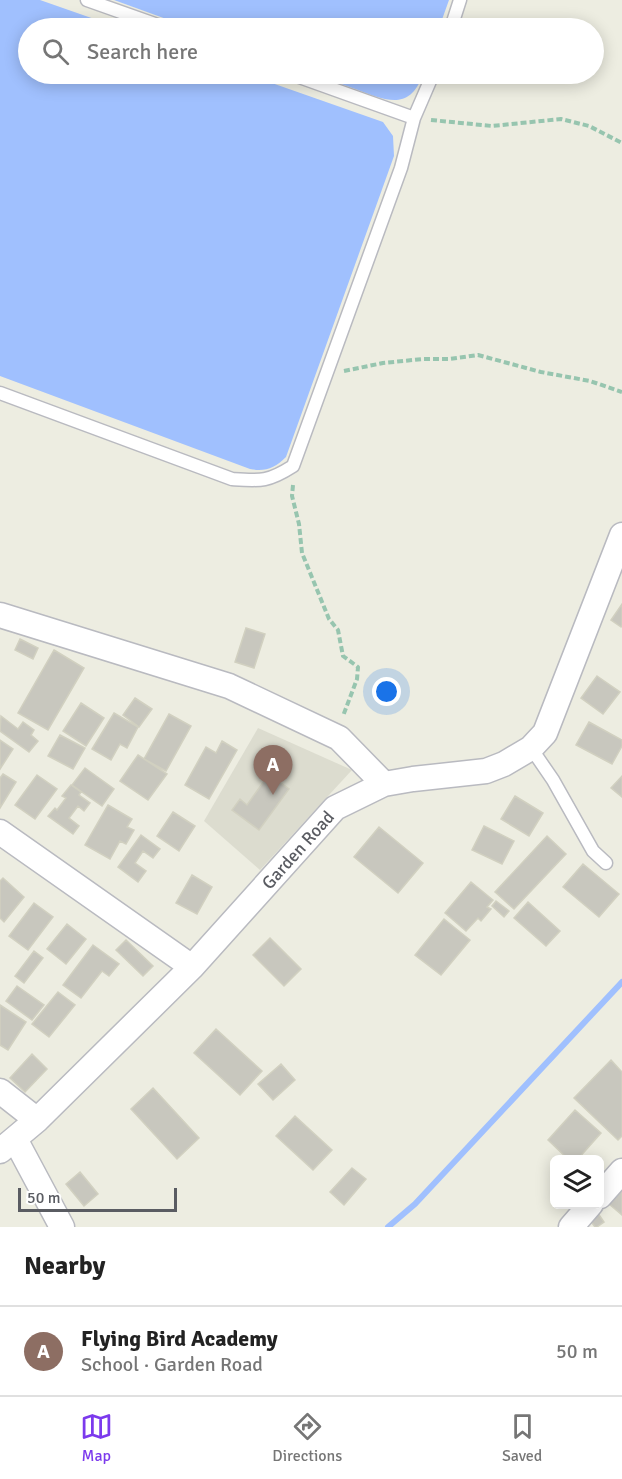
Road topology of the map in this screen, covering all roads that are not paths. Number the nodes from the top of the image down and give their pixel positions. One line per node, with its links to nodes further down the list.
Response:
1 (87, 0): 3 (lane)
2 (460, 0): 4 (lane)
3 (138, 18)
4 (454, 18)
5 (319, 84): 7 (lane)
6 (429, 84): 7 (lane)
7 (414, 118): 8 (lane)
8 (0, 393)
9 (622, 535): 11 (street, Garden Road)
10 (0, 615): 12 (street)
11 (531, 748): 12 (street, Garden Road); 14 (lane)
12 (384, 784): 15 (street, Garden Road)
13 (0, 832): 15 (street)
14 (606, 863)
15 (192, 967): 17 (street, Garden Road)
16 (0, 1091): 17 (street)
17 (37, 1120): 18 (street, Garden Road)
18 (7, 1145): 22 (street)
19 (622, 1171): 20 (street)
20 (604, 1191)
21 (587, 1209): 23 (street)
22 (62, 1227)
23 (571, 1227)

